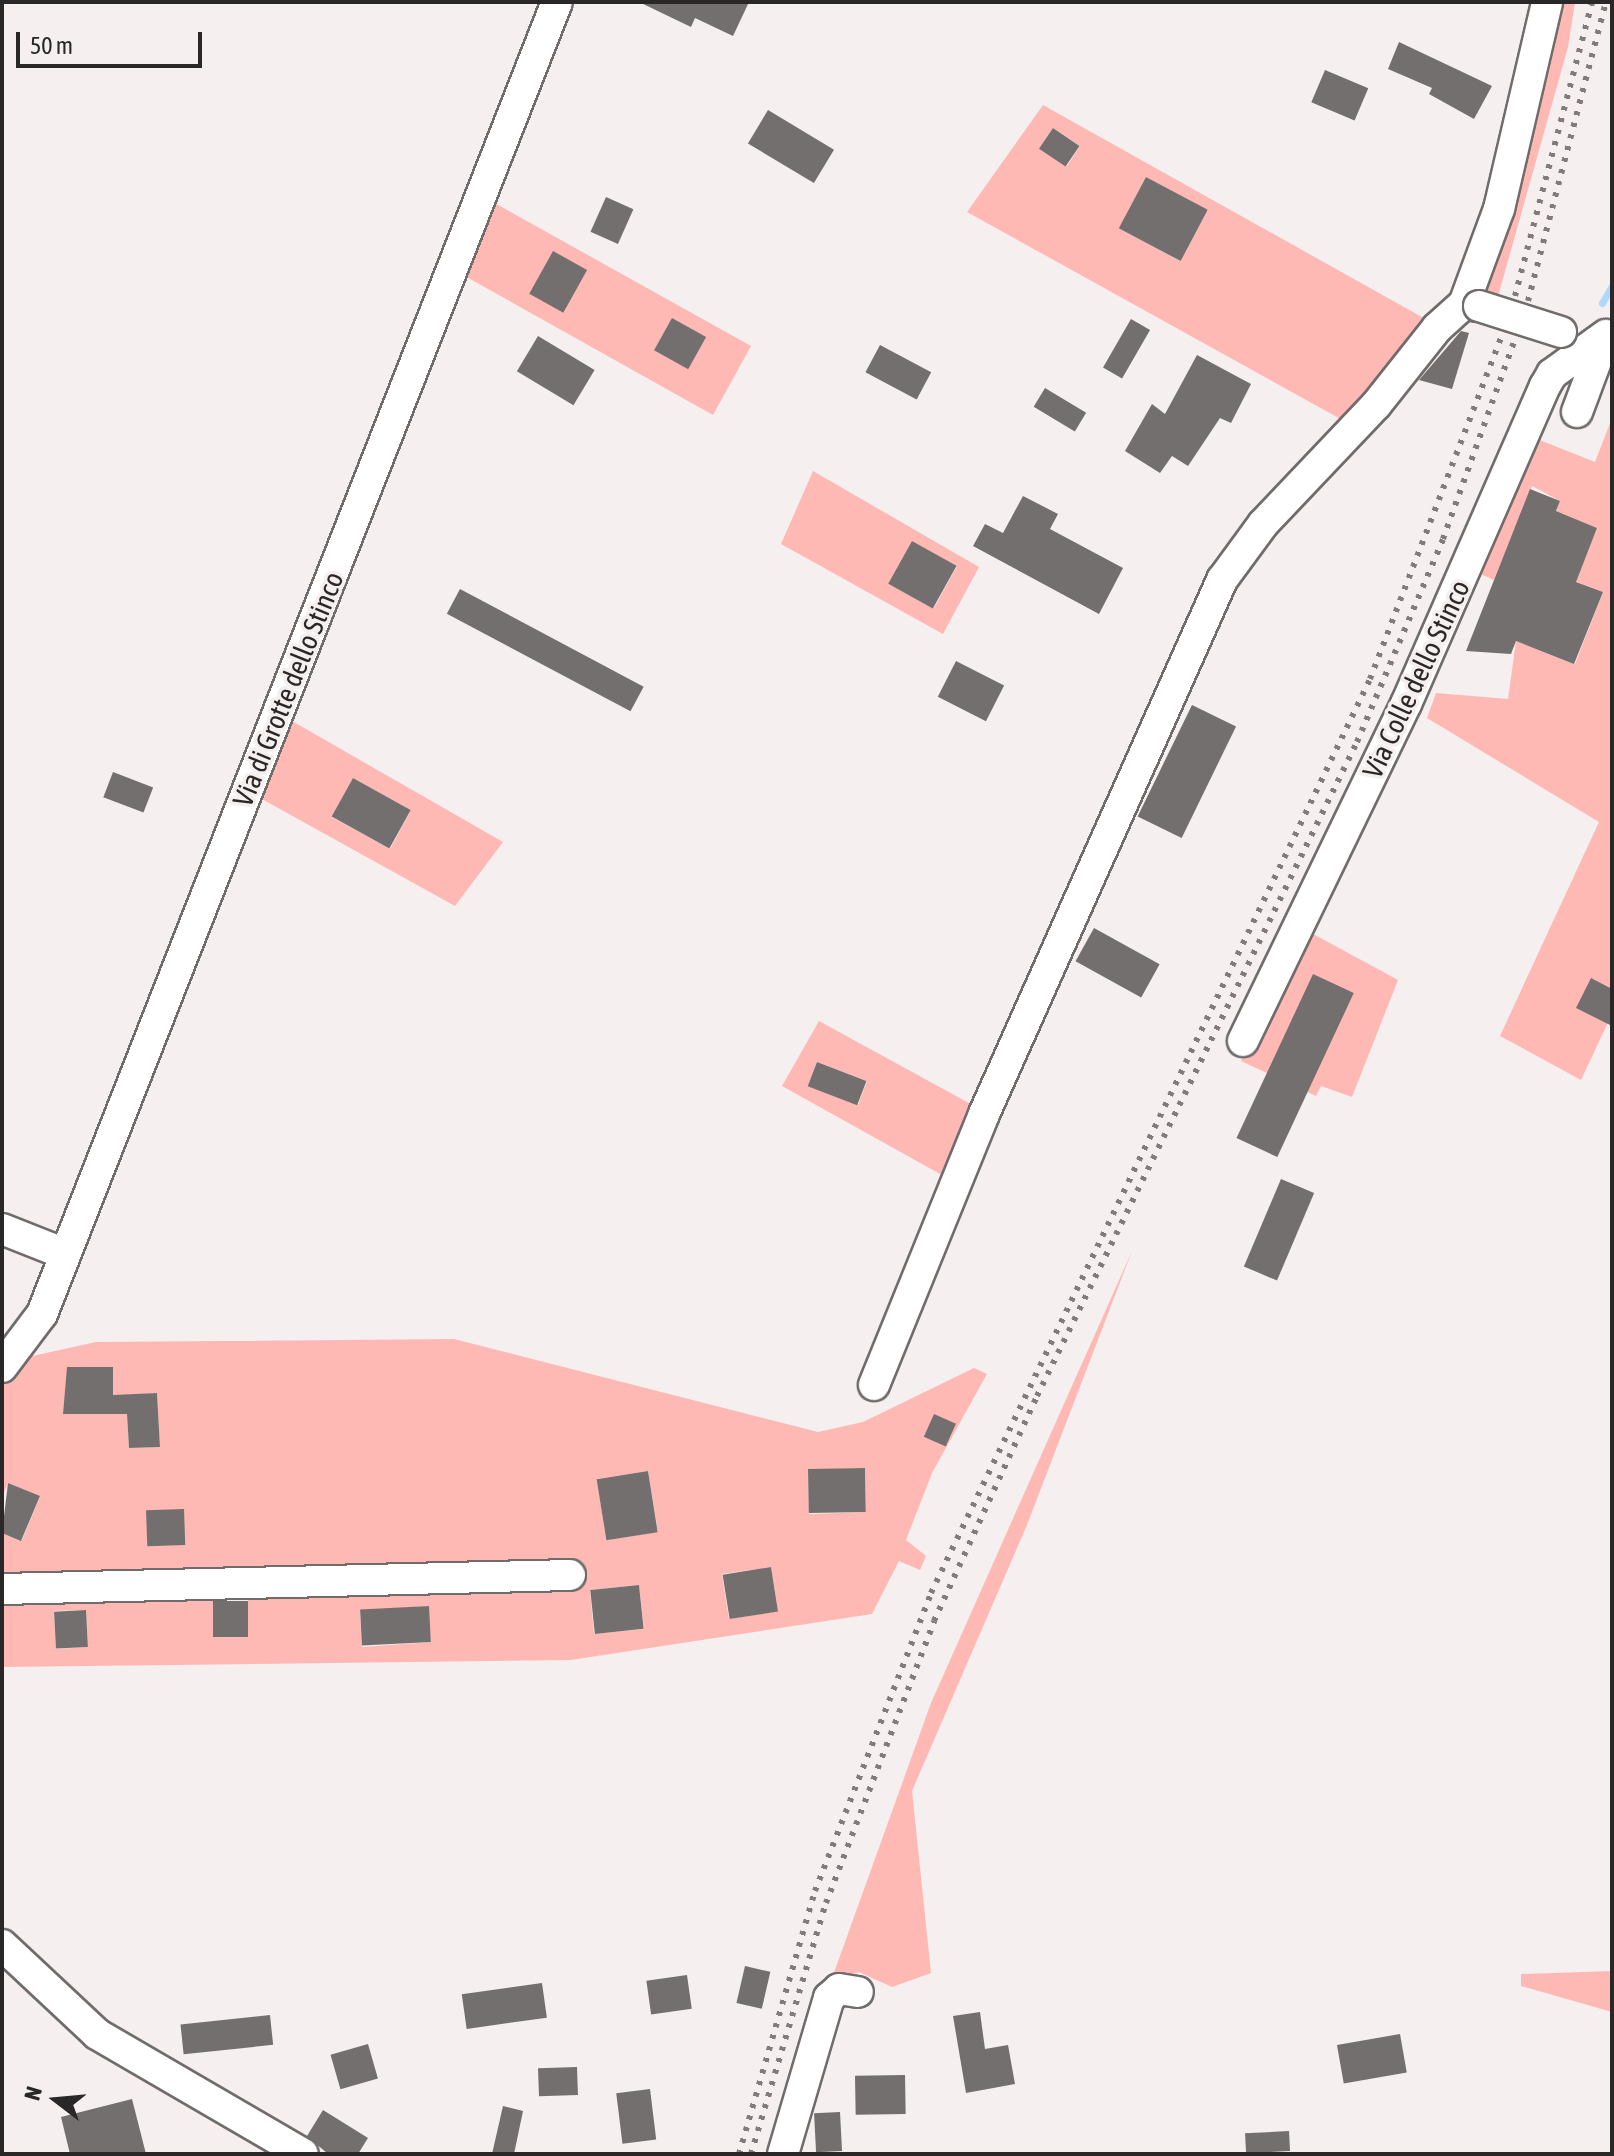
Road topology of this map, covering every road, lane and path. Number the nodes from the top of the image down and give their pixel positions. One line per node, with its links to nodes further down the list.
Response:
1 (557, 2): 8 (street, Via di Grotte dello Stinco)
2 (1547, 2): 3 (street)
3 (1472, 305): 4 (street, bridge); 10 (street)
4 (1609, 329): 5 (street); 6 (street, Via Colle dello Stinco)
5 (1577, 412)
6 (1243, 1041)
7 (2, 1229): 8 (street)
8 (65, 1254): 9 (street, Via di Grotte dello Stinco)
9 (2, 1367)
10 (874, 1385)
11 (570, 1575): 12 (street)
12 (2, 1589)
13 (2, 1945): 15 (street)
14 (858, 1992): 16 (street)
15 (303, 2154)
16 (783, 2154)

